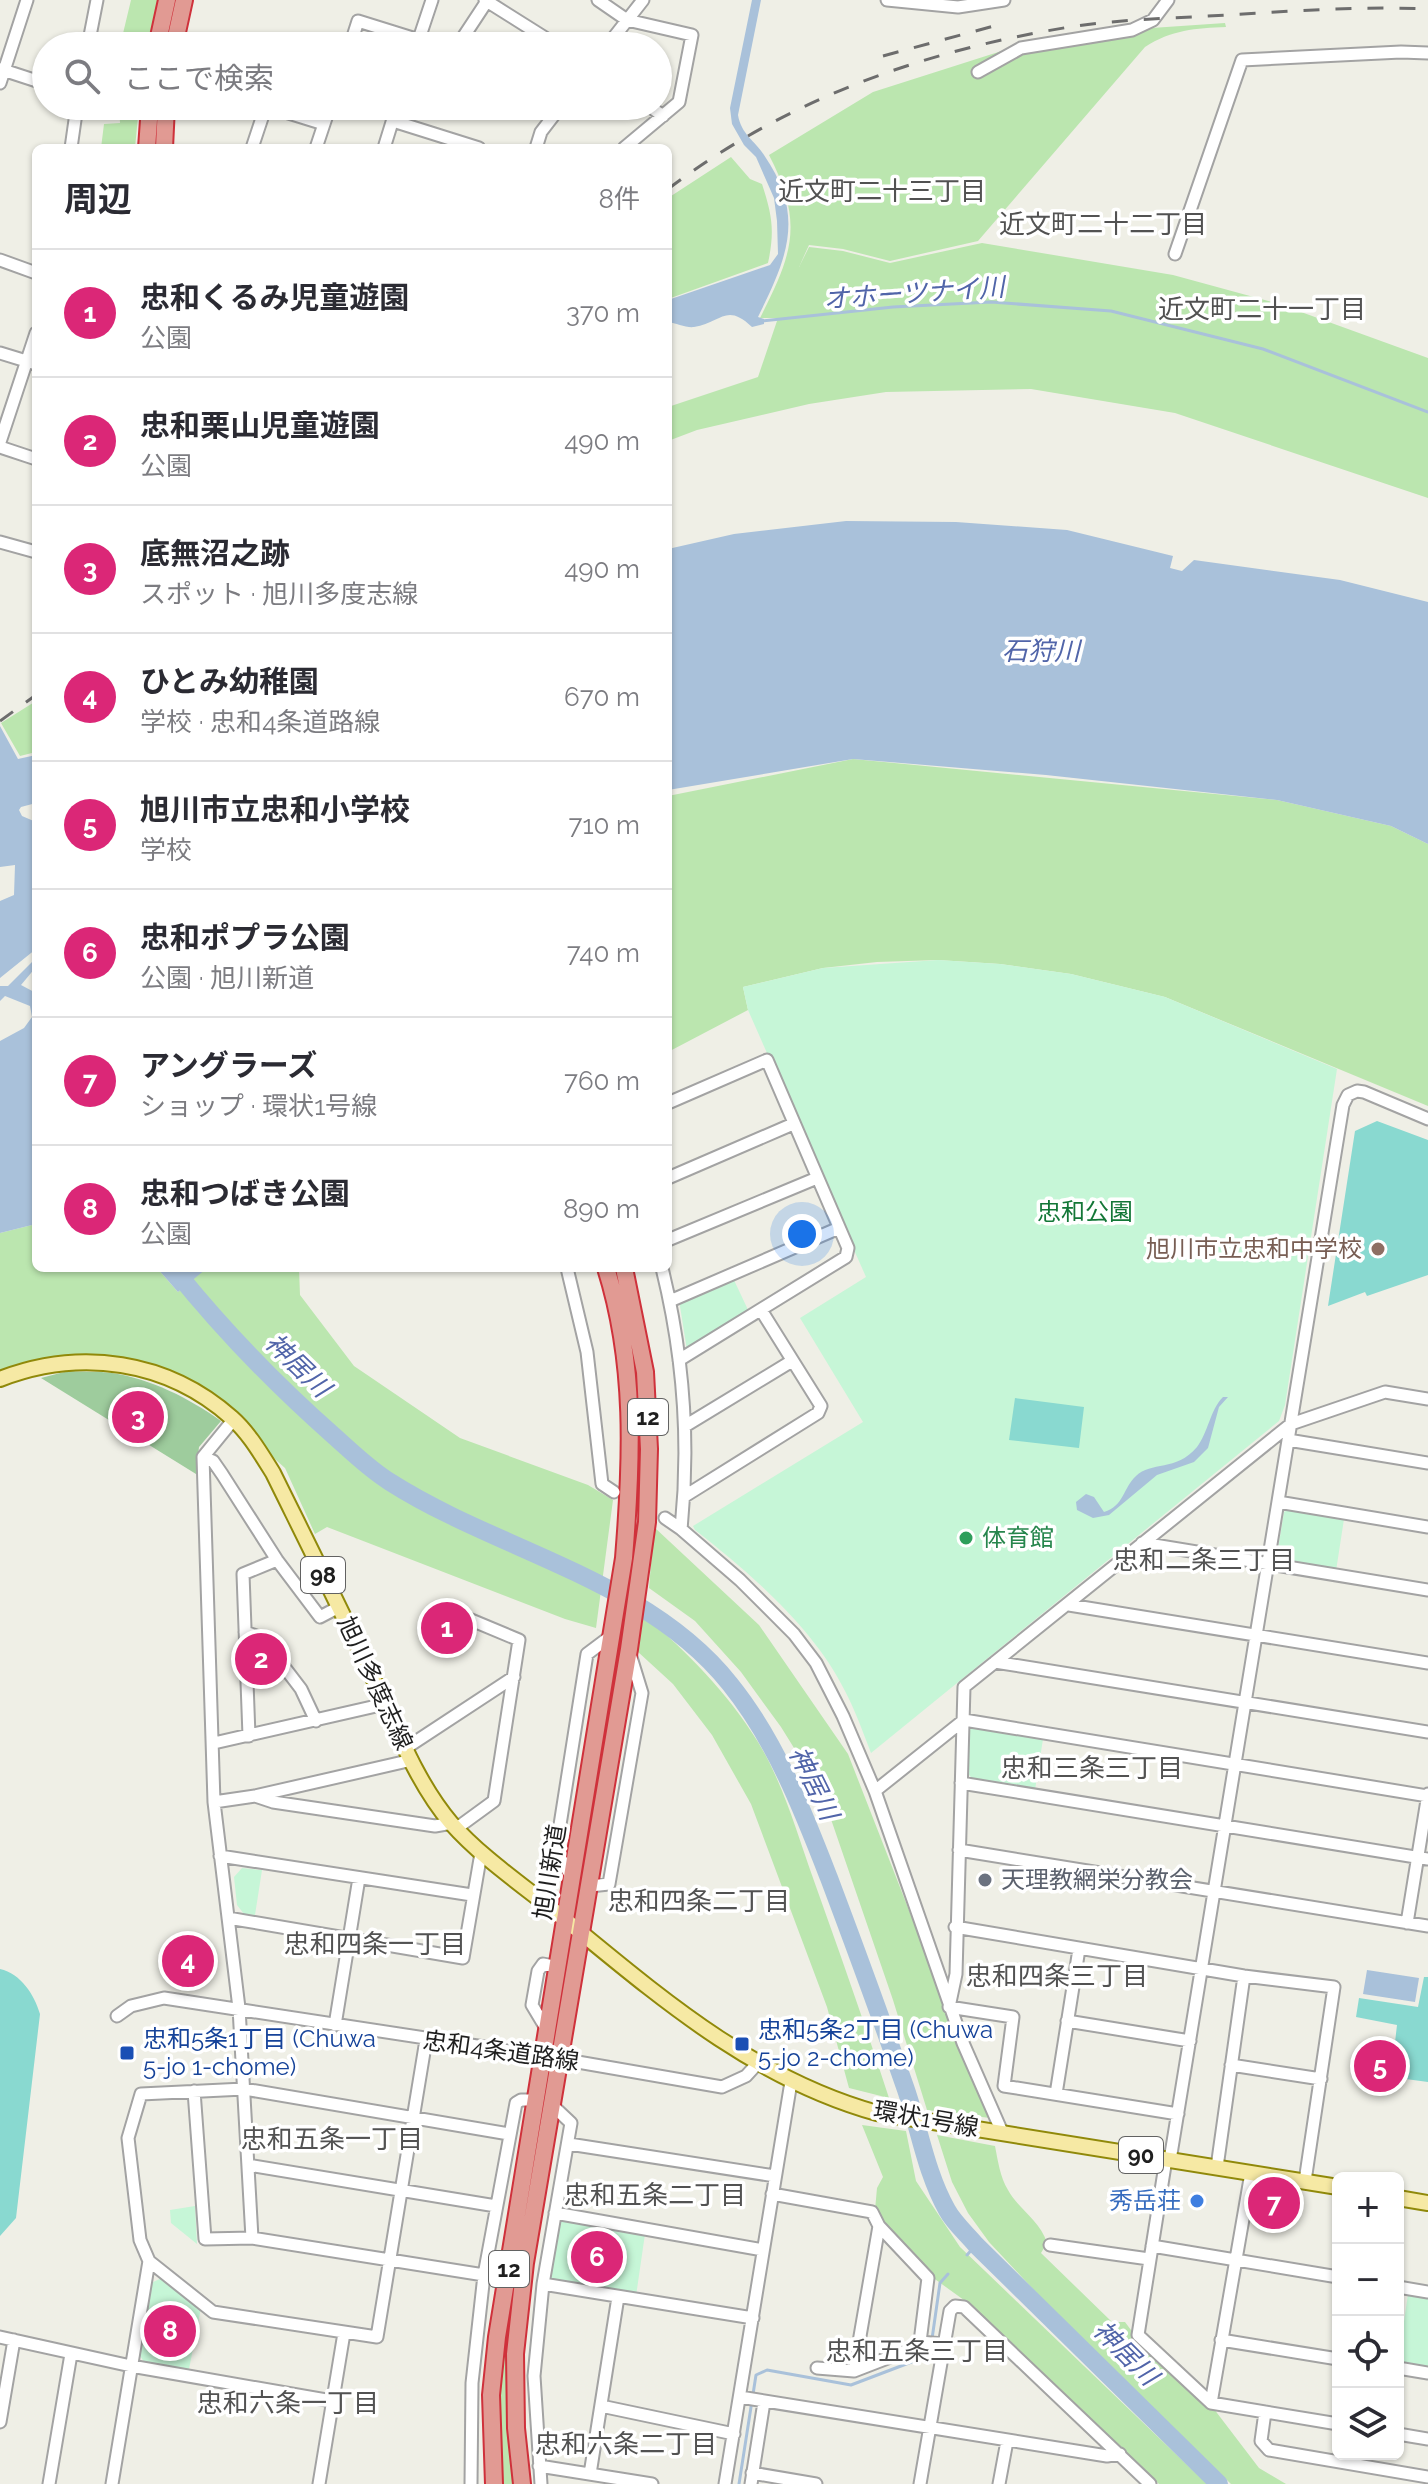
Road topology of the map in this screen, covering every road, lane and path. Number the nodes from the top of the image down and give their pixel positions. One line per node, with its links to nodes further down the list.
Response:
1 (27, 0): 24 (street)
2 (97, 0): 14 (street)
3 (167, 0): 15 (highway)
4 (184, 0): 16 (highway)
5 (432, 0): 19 (street)
6 (598, 0): 13 (street)
7 (643, 0): 13 (street)
8 (887, 0): 12 (street)
9 (1004, 0): 12 (street)
10 (1168, 0): 25 (street)
11 (486, 1): 20 (street); 21 (street)
12 (926, 3)
13 (627, 20): 22 (street); 28 (street)
14 (91, 32)
15 (160, 32)
16 (177, 32)
17 (354, 32): 18 (street)
18 (388, 32)
19 (422, 32)
20 (466, 32)
21 (536, 32)
22 (618, 32)
23 (1428, 53): 48 (street)
24 (2, 69): 26 (street); 27 (street)
25 (978, 72)
26 (32, 79)
27 (0, 83)
28 (672, 108)
29 (75, 120): 39 (street)
30 (149, 120): 40 (highway)
31 (165, 120): 41 (highway)
32 (261, 120): 42 (street)
33 (311, 120): 38 (street)
34 (325, 120): 38 (street)
35 (550, 120): 46 (street)
36 (658, 120): 47 (street)
37 (393, 121): 44 (street); 45 (street)
38 (324, 124): 43 (street)
39 (72, 144)
40 (147, 144)
41 (164, 144)
42 (253, 144)
43 (317, 144)
44 (385, 144)
45 (466, 144)
46 (537, 144)
47 (629, 144)
48 (1175, 254)
49 (0, 260): 50 (street)
50 (32, 272)
51 (0, 353): 52 (street)
52 (31, 363): 53 (street)
53 (0, 445): 54 (street)
54 (32, 457)
55 (0, 542): 56 (street)
56 (32, 551)
57 (672, 1101): 59 (street)
58 (1428, 1119): 75 (street)
59 (793, 1124): 60 (street); 61 (street)
60 (672, 1176)
61 (817, 1178): 62 (street); 63 (street)
62 (839, 1228): 68 (street); 69 (street)
63 (672, 1238)
64 (568, 1272): 80 (street)
65 (607, 1272): 93 (highway, 旭川新道 / 12)
66 (625, 1272): 93 (highway, 旭川新道 / 12)
67 (663, 1272): 68 (street)
68 (670, 1301): 70 (street)
69 (761, 1310): 70 (street); 71 (street)
70 (679, 1360): 76 (street)
71 (792, 1361): 76 (street); 81 (street)
72 (0, 1379): 74 (main road, 旭川多度志線 / 98)
73 (1428, 1399): 75 (street)
74 (234, 1419): 78 (street); 91 (main road, 旭川多度志線 / 98)
75 (1291, 1424): 77 (street); 86 (street)
76 (685, 1426): 81 (street)
77 (1288, 1440): 79 (street); 82 (street)
78 (203, 1457): 87 (street); 105 (street)
79 (1428, 1463)
80 (614, 1492)
81 (685, 1496): 85 (street)
82 (1278, 1502): 84 (street); 88 (street)
83 (665, 1518): 85 (street)
84 (1428, 1527)
85 (681, 1529): 109 (street)
86 (1142, 1543): 88 (street); 90 (street)
87 (277, 1560): 91 (street); 94 (street)
88 (1268, 1565): 89 (street); 95 (street)
89 (1428, 1590)
90 (1069, 1605): 95 (street); 96 (street)
91 (339, 1607): 100 (main road, 旭川多度志線 / 98)
92 (464, 1617): 98 (street)
93 (624, 1623): 123 (highway, 旭川新道 / 12); 127 (highway, 旭川新道 / 12)
94 (245, 1632): 102 (street); 104 (street)
95 (1256, 1635): 97 (street); 99 (street)
96 (995, 1662): 99 (street); 101 (street)
97 (1428, 1663)
98 (514, 1677): 106 (street); 114 (street)
99 (1245, 1702): 103 (street); 107 (street)
100 (385, 1704): 102 (street); 106 (main road, 旭川多度志線 / 98)
101 (964, 1720): 107 (street); 108 (street); 109 (street)
102 (316, 1721): 104 (street)
103 (1428, 1732)
104 (249, 1736): 105 (street)
105 (214, 1743): 112 (street)
106 (409, 1754): 111 (street); 114 (main road, 旭川多度志線 / 98)
107 (1234, 1763): 110 (street); 113 (street)
108 (961, 1783): 113 (street); 115 (street)
109 (875, 1791): 132 (street)
110 (1428, 1795): 118 (street)
111 (255, 1796): 112 (street); 114 (street)
112 (214, 1802): 117 (street)
113 (1224, 1825): 118 (street); 120 (street)
114 (454, 1826): 116 (main road, 旭川多度志線 / 98)
115 (959, 1850): 120 (street); 126 (street)
116 (481, 1853): 121 (street); 123 (main road, 旭川多度志線 / 98)
117 (220, 1856): 119 (street); 122 (street)
118 (1423, 1858): 124 (street)
119 (359, 1878): 121 (street); 128 (street)
120 (1214, 1892): 124 (street); 130 (street)
121 (472, 1895): 128 (street)
122 (228, 1918): 128 (street); 133 (street)
123 (567, 1921): 127 (main road, 環状1号線 / 90); 139 (highway, 旭川新道 / 12)
124 (1407, 1923): 125 (street)
125 (1428, 1926)
126 (955, 1927): 129 (street); 132 (street)
127 (582, 1935): 139 (highway, 旭川新道 / 12); 140 (main road, 環状1号線 / 90)
128 (350, 1939): 136 (street)
129 (1079, 1949): 130 (street); 135 (street)
130 (1201, 1968): 131 (street); 138 (street)
131 (1244, 1976): 141 (street); 142 (street)
132 (949, 2007): 146 (street); 151 (street)
133 (239, 2008): 134 (street, 忠和4条道路線); 136 (street, 忠和4条道路線); 144 (street)
134 (117, 2016)
135 (1067, 2021): 138 (street); 146 (street)
136 (335, 2025): 137 (street, 忠和4条道路線)
137 (426, 2040): 139 (street, 忠和4条道路線); 150 (street)
138 (1190, 2041): 149 (street)
139 (552, 2057): 140 (street, 忠和4条道路線); 147 (highway, 旭川新道 / 12); 148 (highway, 旭川新道 / 12)
140 (757, 2064): 143 (main road, 環状1号線 / 90)
141 (1231, 2065): 142 (street); 156 (street)
142 (1321, 2079): 159 (street)
143 (791, 2082): 151 (main road, 環状1号線 / 90); 158 (street)
144 (244, 2089): 145 (street); 150 (street); 155 (street)
145 (194, 2091): 168 (street); 174 (street)
146 (1056, 2094): 149 (street)
147 (535, 2100): 152 (street); 216 (highway, 旭川新道 / 12)
148 (553, 2106): 153 (street); 217 (highway, 旭川新道 / 12)
149 (1178, 2114): 154 (street)
150 (414, 2119): 152 (street); 161 (street)
151 (1002, 2132): 154 (main road, 環状1号線 / 90)
152 (509, 2134): 165 (street)
153 (569, 2144): 158 (street); 166 (street)
154 (1168, 2159): 156 (main road, 環状1号線 / 90); 170 (street)
155 (248, 2165): 161 (street); 168 (street)
156 (1217, 2167): 157 (main road, 環状1号線 / 90)
157 (1251, 2173): 159 (main road, 環状1号線 / 90); 173 (street)
158 (775, 2176): 162 (street)
159 (1305, 2181): 160 (main road, 環状1号線 / 90)
160 (1332, 2186)
161 (402, 2191): 165 (street); 175 (street)
162 (772, 2194): 167 (street); 171 (street)
163 (1404, 2199): 164 (main road)
164 (1428, 2203)
165 (496, 2206): 176 (street)
166 (555, 2213): 171 (street); 178 (street)
167 (879, 2226): 187 (street); 193 (street)
168 (252, 2238): 175 (street)
169 (1050, 2245): 172 (street)
170 (1152, 2246): 172 (street); 173 (street)
171 (763, 2250): 182 (street)
172 (1149, 2259): 197 (street)
173 (1235, 2260): 177 (street); 186 (street)
174 (149, 2261): 183 (street); 190 (street)
175 (390, 2261): 176 (street); 183 (street)
176 (484, 2275): 215 (street)
177 (1332, 2276)
178 (543, 2284): 181 (street); 208 (street)
179 (1404, 2288): 180 (street)
180 (1428, 2292)
181 (618, 2297): 182 (street); 198 (street)
182 (753, 2318): 195 (street)
183 (344, 2333): 196 (street)
184 (0, 2337): 185 (street)
185 (14, 2340): 188 (street); 200 (street)
186 (1221, 2340): 189 (street); 197 (street)
187 (931, 2343): 193 (street); 202 (street); 207 (street)
188 (71, 2354): 190 (street); 212 (street)
189 (1332, 2358)
190 (131, 2366): 196 (street); 213 (street)
191 (817, 2368): 193 (street)
192 (1404, 2369): 194 (street)
193 (854, 2371)
194 (1428, 2373)
195 (752, 2399): 202 (street); 203 (street); 211 (street)
196 (332, 2401): 214 (street)
197 (1211, 2403): 199 (street)
198 (601, 2406): 203 (street); 209 (street)
199 (1265, 2412): 201 (street); 210 (street)
200 (0, 2422)
201 (1332, 2423)
202 (929, 2429): 206 (street); 222 (street)
203 (734, 2434): 220 (street)
204 (1404, 2435): 205 (street)
205 (1428, 2439)
206 (1007, 2441): 207 (street); 223 (street)
207 (1120, 2454): 224 (street)
208 (539, 2466): 209 (street); 218 (street)
209 (590, 2474): 219 (street)
210 (1428, 2477)
211 (752, 2479): 221 (street)
212 (49, 2484)
213 (112, 2484)
214 (319, 2484)
215 (471, 2484)
216 (494, 2484)
217 (522, 2484)
218 (541, 2484)
219 (652, 2484)
220 (725, 2484)
221 (816, 2484)
222 (920, 2484)
223 (999, 2484)
224 (1150, 2484)

